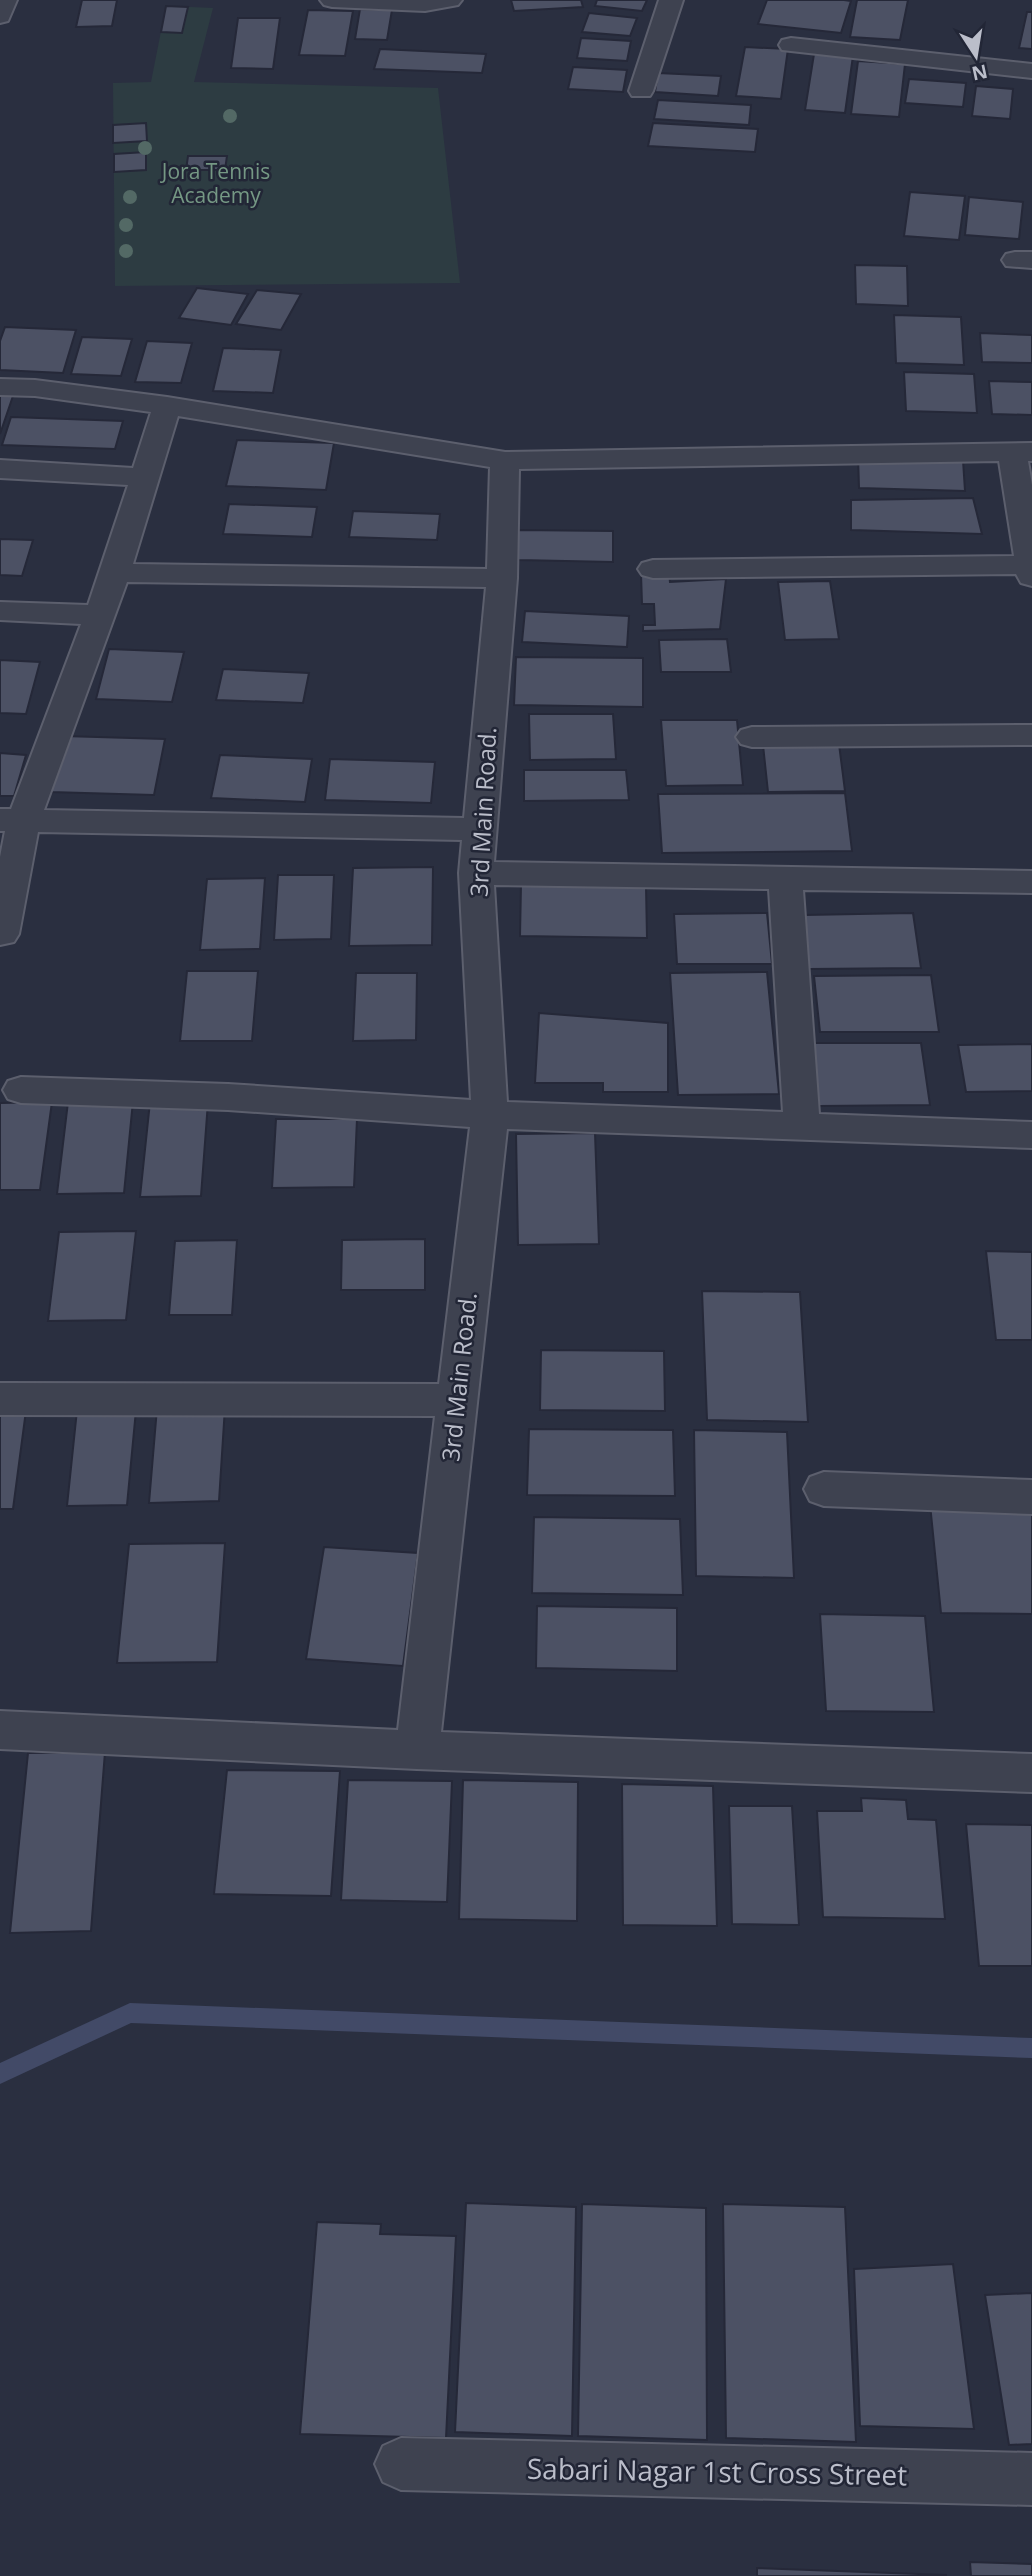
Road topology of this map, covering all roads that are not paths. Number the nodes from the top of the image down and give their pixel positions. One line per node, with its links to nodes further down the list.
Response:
1 (5, 0): 5 (street)
2 (332, 0): 3 (street)
3 (450, 0)
4 (671, 0): 8 (street)
5 (0, 16)
6 (792, 45): 7 (street)
7 (1032, 71)
8 (641, 91)
9 (0, 387): 10 (street)
10 (167, 406): 12 (street); 14 (street)
11 (1022, 452): 12 (street); 16 (street)
12 (505, 461): 18 (street, 3rd Main Road.)
13 (0, 469): 14 (street)
14 (142, 477): 17 (street)
15 (653, 569): 16 (street)
16 (1031, 569)
17 (115, 573): 18 (street); 20 (street)
18 (502, 578): 24 (street, 3rd Main Road.)
19 (0, 611): 20 (street)
20 (99, 615): 23 (street)
21 (1032, 735): 22 (street)
22 (752, 737)
23 (12, 820): 24 (street); 28 (street)
24 (479, 829): 25 (street, 3rd Main Road.)
25 (476, 873): 26 (street); 30 (street, 3rd Main Road.)
26 (785, 878): 27 (street); 31 (street)
27 (1032, 881)
28 (2, 934)
29 (20, 1090): 30 (street)
30 (490, 1115): 31 (street); 34 (street, 3rd Main Road.)
31 (802, 1127): 32 (street)
32 (1032, 1135)
33 (0, 1399): 34 (street)
34 (458, 1400): 38 (street, 3rd Main Road.)
35 (824, 1489): 36 (street)
36 (1032, 1497)
37 (0, 1730): 38 (street)
38 (417, 1750): 39 (street)
39 (1032, 1773)
40 (401, 2464): 41 (street, Sabari Nagar 1st Cross Street)
41 (1032, 2479)

